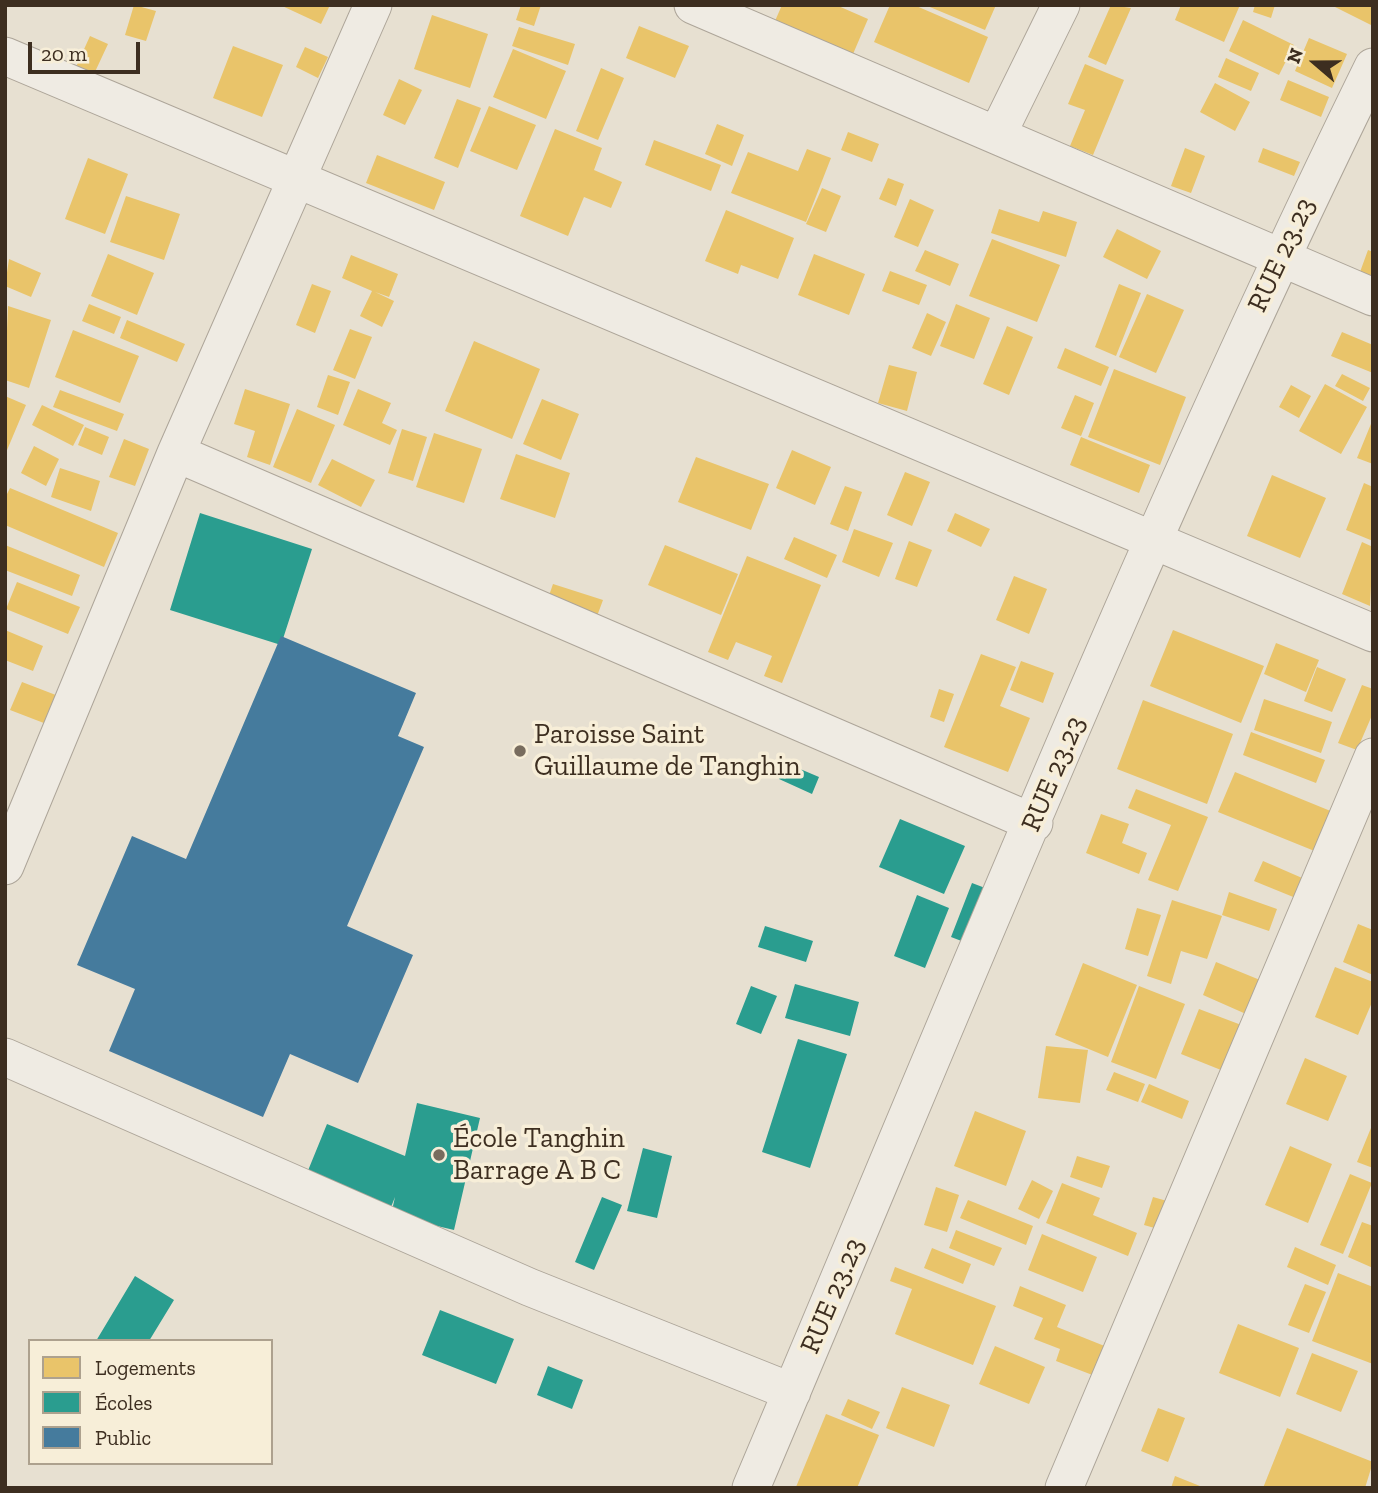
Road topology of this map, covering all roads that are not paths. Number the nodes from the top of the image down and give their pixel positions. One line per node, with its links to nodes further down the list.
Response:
1 (373, 5): 7 (street)
2 (1061, 5): 6 (street)
3 (704, 7): 6 (street)
4 (6, 59): 7 (street)
5 (1373, 67): 8 (street, RUE 23.23)
6 (998, 135): 8 (street)
7 (296, 176): 10 (street); 11 (street)
8 (1279, 259): 9 (street); 11 (street, RUE 23.23)
9 (1373, 298)
10 (176, 453): 14 (street); 15 (street)
11 (1152, 539): 12 (street); 14 (street, RUE 23.23)
12 (1373, 633)
13 (1373, 757): 19 (street)
14 (1034, 822): 17 (street, RUE 23.23)
15 (5, 866)
16 (5, 1057): 17 (street)
17 (792, 1392): 18 (street, RUE 23.23)
18 (751, 1488)
19 (1064, 1488)

